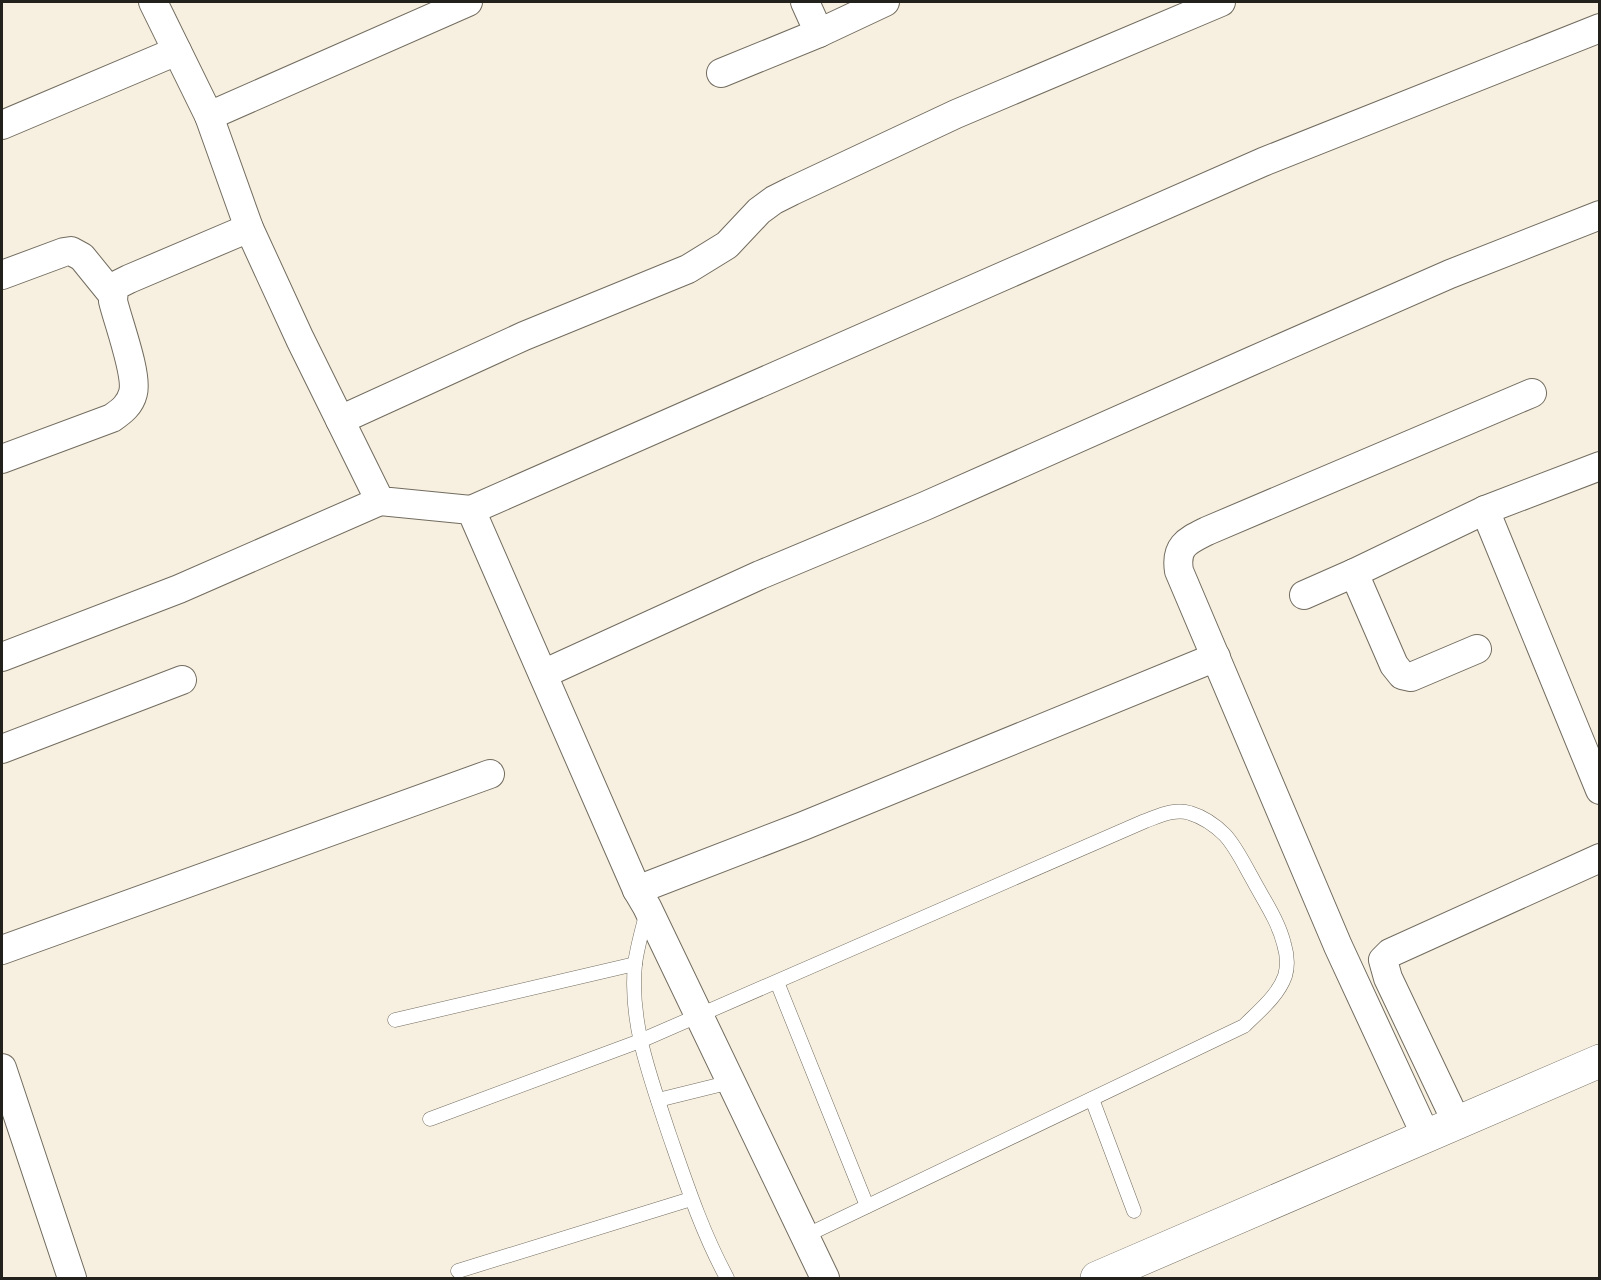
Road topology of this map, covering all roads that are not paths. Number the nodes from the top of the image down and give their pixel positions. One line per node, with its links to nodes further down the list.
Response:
1 (153, 2): 8 (street)
2 (468, 2): 10 (street)
3 (805, 2): 7 (street)
4 (885, 2): 7 (street)
5 (1221, 2): 17 (street)
6 (1599, 27): 21 (street)
7 (819, 33): 9 (street)
8 (177, 51): 10 (street); 11 (street)
9 (721, 73)
10 (209, 116): 13 (street)
11 (2, 125)
12 (1599, 215): 28 (street)
13 (249, 228): 15 (street); 17 (street)
14 (2, 275): 15 (street)
15 (112, 294): 18 (street)
16 (1532, 393): 27 (street)
17 (340, 420): 20 (street)
18 (2, 459)
19 (1599, 466): 22 (street)
20 (380, 501): 21 (street); 26 (street)
21 (471, 510): 28 (street)
22 (1485, 510): 23 (street); 32 (street)
23 (1354, 573): 24 (street); 25 (street)
24 (1304, 595)
25 (1477, 649)
26 (2, 657)
27 (1216, 657): 34 (street); 48 (street)
28 (543, 674): 34 (street)
29 (182, 680): 30 (street)
30 (2, 749)
31 (490, 774): 35 (street)
32 (1598, 784)
33 (1599, 858): 47 (street)
34 (642, 898): 36 (lane); 38 (street)
35 (2, 950)
36 (635, 964): 39 (lane); 40 (lane)
37 (777, 982): 38 (lane); 44 (lane); 50 (lane)
38 (699, 1015): 40 (lane); 43 (street)
39 (395, 1020)
40 (640, 1041): 45 (lane); 46 (lane)
41 (1599, 1061): 47 (main road)
42 (2, 1068): 54 (street)
43 (731, 1082): 45 (lane); 52 (street)
44 (1092, 1099): 50 (lane); 51 (lane)
45 (658, 1100): 49 (lane)
46 (430, 1119)
47 (1456, 1123): 48 (main road)
48 (1426, 1136): 57 (main road)
49 (691, 1199): 53 (lane); 55 (lane)
50 (867, 1206): 52 (lane)
51 (1134, 1211)
52 (805, 1236): 56 (street)
53 (458, 1271)
54 (72, 1278)
55 (727, 1278)
56 (825, 1278)
57 (1097, 1278)

